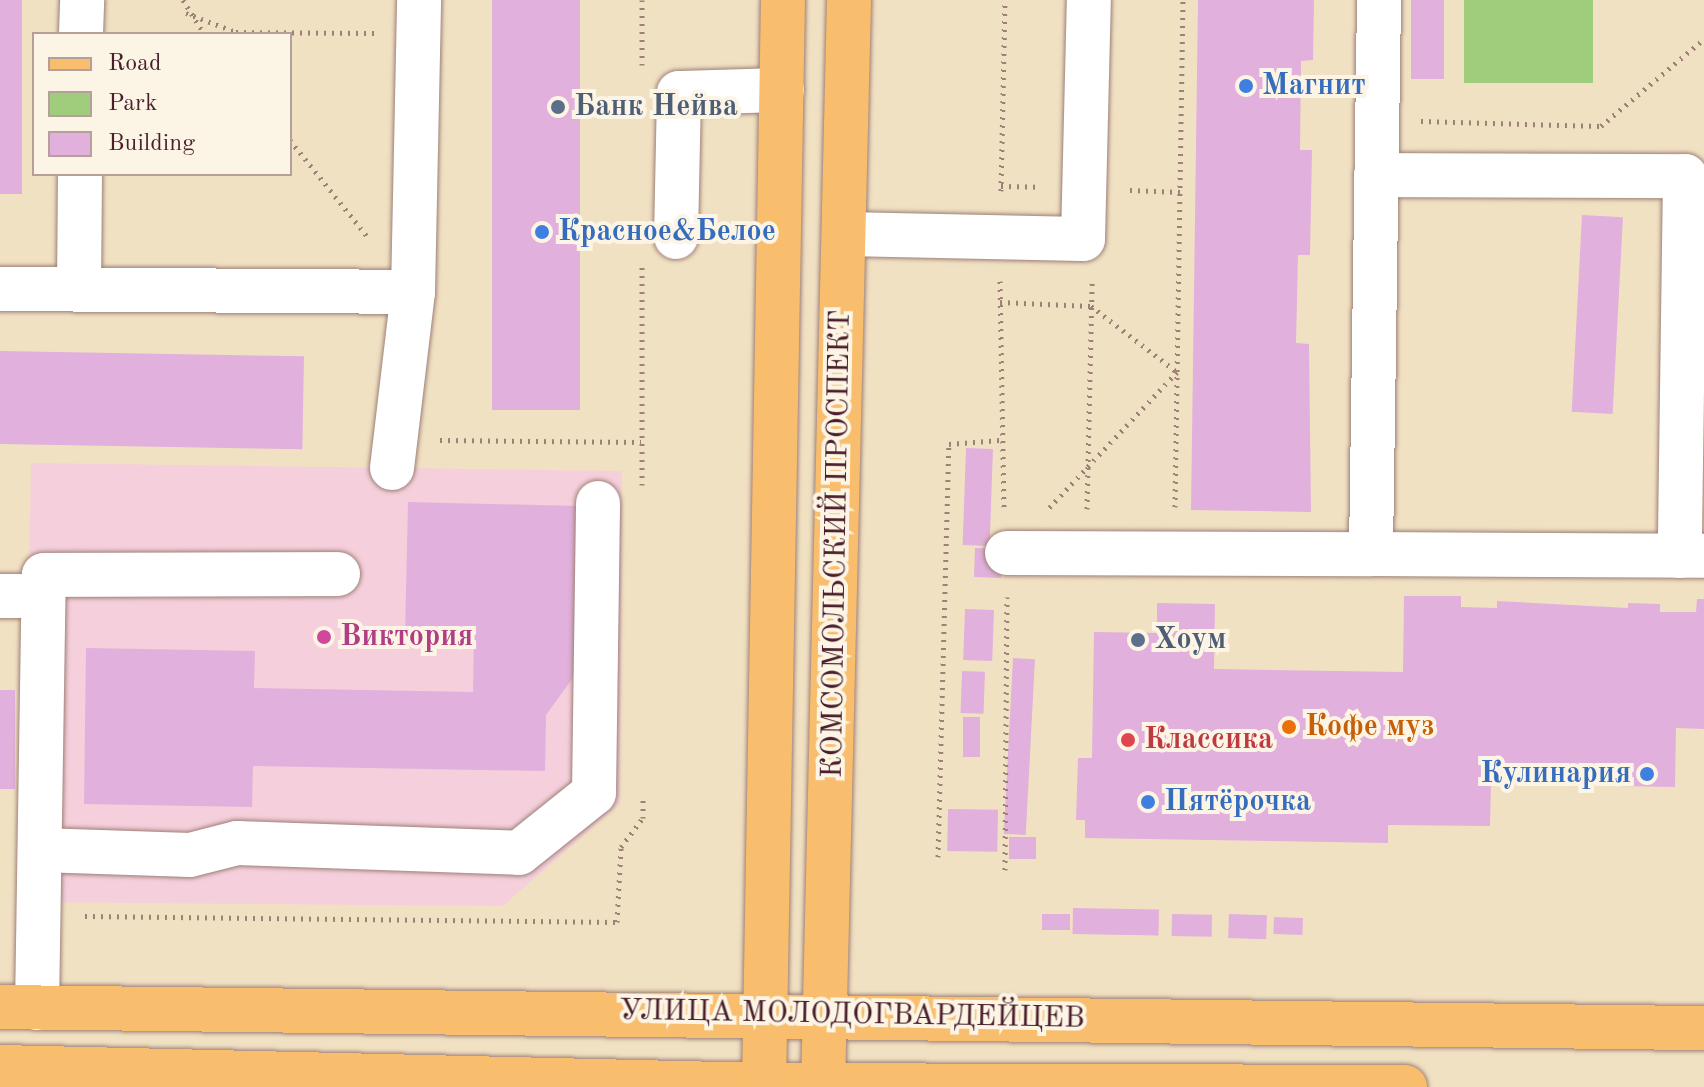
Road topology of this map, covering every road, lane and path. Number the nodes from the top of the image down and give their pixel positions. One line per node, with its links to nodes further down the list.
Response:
1 (82, 0): 12 (lane)
2 (183, 0): 10 (path)
3 (642, 0): 15 (path)
4 (783, 0): 16 (main road, КОМСОМОЛЬСКИЙ ПРОСПЕКТ)
5 (849, 0): 21 (main road, КОМСОМОЛЬСКИЙ ПРОСПЕКТ)
6 (1005, 0): 22 (path)
7 (1089, 0): 23 (lane)
8 (1183, 0): 30 (path)
9 (1379, 0): 17 (lane)
10 (186, 13): 11 (path); 13 (path)
11 (419, 17): 27 (lane)
12 (81, 32)
13 (202, 32)
14 (1704, 39): 17 (path)
15 (642, 79)
16 (782, 90): 24 (lane); 49 (main road, КОМСОМОЛЬСКИЙ ПРОСПЕКТ)
17 (1377, 120): 19 (lane)
18 (292, 142): 27 (path)
19 (1376, 175): 39 (lane); 41 (lane)
20 (80, 176): 26 (lane)
21 (844, 234): 22 (lane); 50 (main road, КОМСОМОЛЬСКИЙ ПРОСПЕКТ)
22 (1000, 237): 23 (lane); 28 (path)
23 (1083, 239): 29 (path)
24 (659, 245): 32 (path)
25 (0, 289): 26 (lane)
26 (79, 289): 27 (lane)
27 (413, 292): 33 (lane)
28 (1000, 302): 29 (path); 31 (path)
29 (1091, 306): 30 (path); 34 (path)
30 (1177, 372): 34 (path); 40 (path)
31 (1000, 440): 37 (path); 45 (path)
32 (641, 442): 33 (path); 35 (path)
33 (394, 454)
34 (1088, 467): 37 (path); 38 (path)
35 (642, 489)
36 (598, 503): 44 (lane)
37 (1007, 553): 38 (lane); 46 (path)
38 (1086, 554): 40 (lane)
39 (1371, 554): 40 (lane); 41 (lane)
40 (1174, 555)
41 (1692, 556)
42 (338, 574): 44 (lane)
43 (643, 787): 47 (path)
44 (40, 850): 47 (lane)
45 (938, 857)
46 (1005, 870)
47 (38, 916): 48 (lane)
48 (18, 1007): 49 (main road, УЛИЦА МОЛОДОГВАРДЕЙЦЕВ)
49 (766, 1014): 50 (main road, УЛИЦА МОЛОДОГВАРДЕЙЦЕВ); 55 (main road, КОМСОМОЛЬСКИЙ ПРОСПЕКТ)
50 (826, 1015): 51 (main road, УЛИЦА МОЛОДОГВАРДЕЙЦЕВ); 56 (main road, КОМСОМОЛЬСКИЙ ПРОСПЕКТ)
51 (1704, 1028)
52 (0, 1067): 53 (main road)
53 (108, 1078): 55 (main road)
54 (1236, 1085): 56 (main road); 57 (main road)
55 (764, 1086): 56 (main road)
56 (823, 1086)
57 (1405, 1087)

